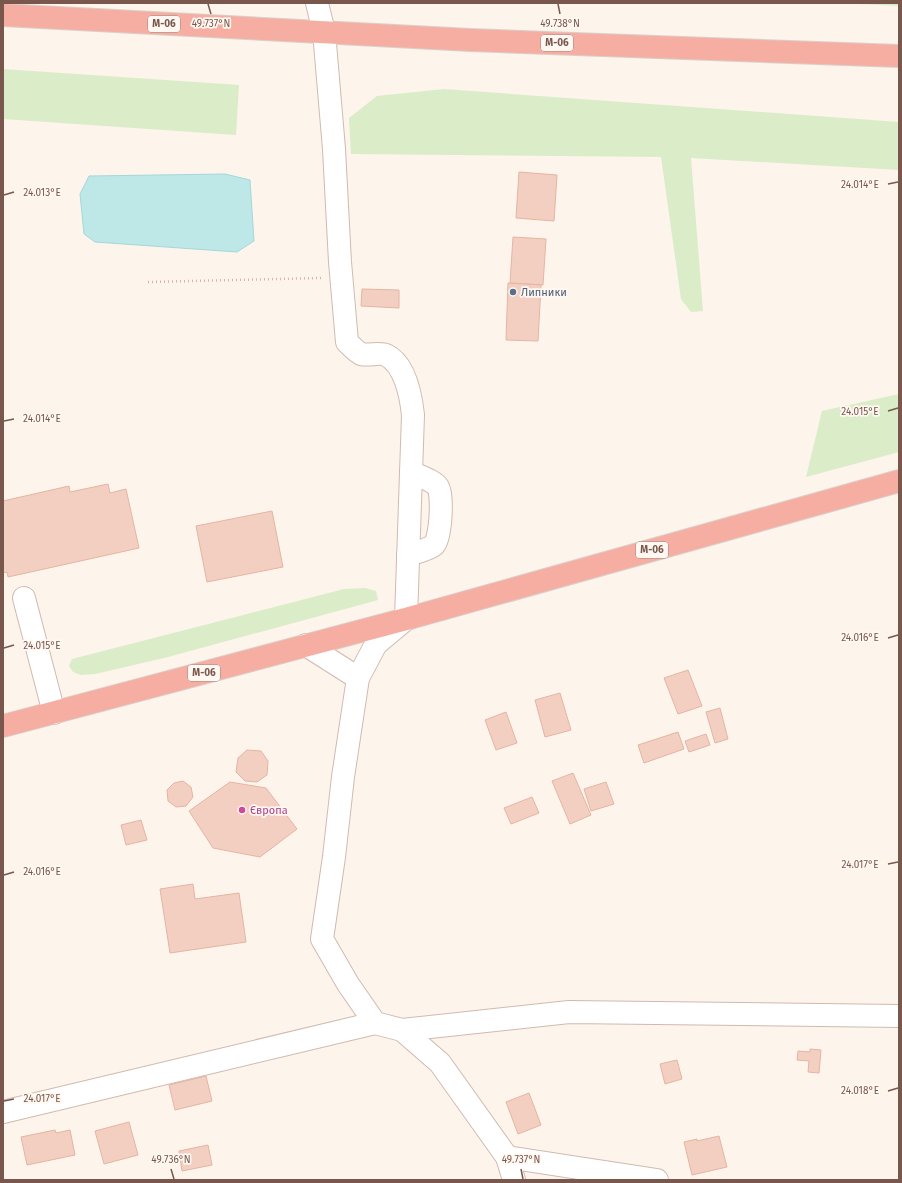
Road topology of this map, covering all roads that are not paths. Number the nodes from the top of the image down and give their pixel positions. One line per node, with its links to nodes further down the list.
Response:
1 (317, 3): 3 (street)
2 (3, 15): 3 (highway, М-06)
3 (324, 32): 4 (highway, М-06); 5 (street)
4 (899, 56)
5 (411, 472): 7 (street); 7 (street)
6 (899, 481): 9 (highway, М-06)
7 (408, 555): 9 (street)
8 (24, 598): 12 (street)
9 (406, 618): 10 (highway, М-06); 11 (street)
10 (306, 646): 11 (street); 12 (highway, М-06)
11 (358, 678): 15 (street)
12 (54, 713): 13 (highway, М-06)
13 (3, 726)
14 (899, 1016): 16 (street)
15 (375, 1023): 16 (street); 17 (street)
16 (402, 1030): 18 (street)
17 (3, 1112)
18 (507, 1157): 19 (street); 20 (street)
19 (514, 1180)
20 (657, 1180)

